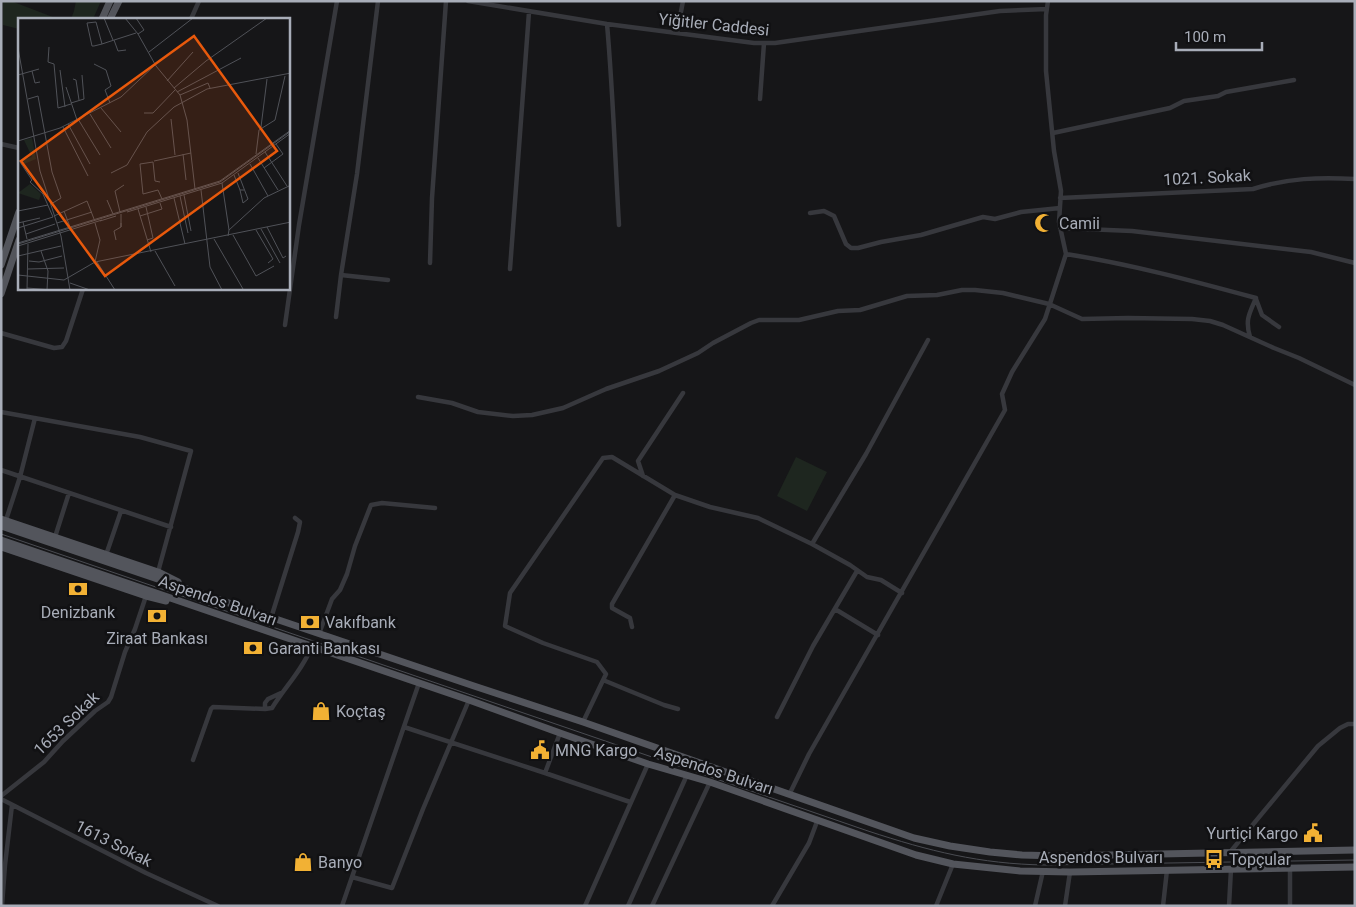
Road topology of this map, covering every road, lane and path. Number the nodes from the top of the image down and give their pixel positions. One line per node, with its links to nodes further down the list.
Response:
1 (110, 1): 12 (main road)
2 (119, 1): 13 (main road)
3 (199, 1): 14 (street)
4 (337, 1): 38 (street)
5 (378, 1): 36 (street)
6 (446, 1): 32 (street)
7 (468, 1): 11 (street, Yiğitler Caddesi)
8 (683, 1): 16 (street)
9 (1048, 1): 10 (street)
10 (1047, 9): 17 (street, Yiğitler Caddesi); 20 (street)
11 (529, 12): 15 (street, Yiğitler Caddesi); 35 (street)
12 (102, 18)
13 (110, 18)
14 (191, 18)
15 (607, 24): 16 (street, Yiğitler Caddesi); 28 (street)
16 (677, 33): 17 (street, Yiğitler Caddesi)
17 (764, 43): 19 (street)
18 (1294, 80): 20 (street)
19 (760, 99)
20 (1053, 133): 24 (street)
21 (1, 144): 22 (street)
22 (18, 148)
23 (1355, 179): 24 (street, 1021. Sokak)
24 (1060, 198): 25 (street)
25 (1060, 208): 26 (street); 29 (street)
26 (810, 213)
27 (18, 215): 34 (main road)
28 (618, 225)
29 (1060, 228): 31 (street); 33 (street)
30 (18, 243): 41 (main road)
31 (1066, 254): 42 (street); 43 (street)
32 (430, 263)
33 (1355, 263)
34 (1, 265)
35 (510, 269)
36 (341, 274): 37 (street); 44 (street)
37 (388, 280)
38 (290, 287)
39 (83, 290): 47 (street)
40 (289, 290): 45 (street)
41 (1, 294)
42 (1256, 298): 46 (street); 48 (street)
43 (1049, 304): 48 (street); 52 (street); 73 (street)
44 (336, 317)
45 (284, 325)
46 (1279, 327)
47 (1, 333)
48 (1250, 337): 50 (street)
49 (928, 340): 67 (street)
50 (1355, 385)
51 (683, 393): 56 (street)
52 (418, 397)
53 (1, 412): 54 (street)
54 (35, 418): 57 (street); 64 (street)
55 (1, 470): 57 (street)
56 (643, 476): 59 (street); 82 (street)
57 (20, 477): 58 (street); 63 (street)
58 (69, 493): 61 (street); 65 (street)
59 (675, 495): 67 (street); 78 (street)
60 (435, 508): 79 (street)
61 (121, 511): 64 (street); 69 (street)
62 (295, 518): 77 (street)
63 (3, 522): 65 (main road); 72 (main road, Aspendos Bulvarı)
64 (171, 527): 71 (street)
65 (55, 537): 69 (main road)
66 (1, 540): 75 (main road, Aspendos Bulvarı)
67 (812, 544): 70 (street)
68 (1, 547): 74 (main road)
69 (106, 554): 71 (main road)
70 (858, 571): 73 (street); 76 (street)
71 (158, 572): 72 (main road)
72 (198, 593): 77 (main road, Aspendos Bulvarı)
73 (902, 593): 80 (street)
74 (146, 596): 75 (main road); 100 (street, 1653 Sokak)
75 (196, 607): 81 (main road, Aspendos Bulvarı)
76 (836, 609): 80 (street); 88 (street)
77 (271, 618): 79 (main road, Aspendos Bulvarı)
78 (632, 627)
79 (319, 634): 89 (main road, Aspendos Bulvarı)
80 (878, 635): 99 (street)
81 (312, 646): 83 (main road, Aspendos Bulvarı); 84 (street)
82 (603, 680): 86 (street); 89 (street)
83 (419, 683): 85 (main road, Aspendos Bulvarı); 91 (street)
84 (281, 692): 87 (street); 87 (street)
85 (469, 700): 92 (main road, Aspendos Bulvarı); 93 (street)
86 (678, 708)
87 (266, 709): 94 (street)
88 (776, 717)
89 (583, 722): 99 (main road, Aspendos Bulvarı)
90 (1355, 724): 105 (street)
91 (404, 727): 93 (street); 113 (street)
92 (560, 734): 95 (main road, Aspendos Bulvarı); 96 (street)
93 (451, 743): 96 (street); 113 (street)
94 (193, 760)
95 (648, 764): 97 (main road, Aspendos Bulvarı); 101 (street)
96 (545, 772): 101 (street)
97 (687, 775): 98 (main road, Aspendos Bulvarı); 118 (street)
98 (710, 782): 103 (main road, Aspendos Bulvarı); 119 (street)
99 (790, 793): 105 (main road, Aspendos Bulvarı)
100 (1, 797): 102 (street, 1613 Sokak)
101 (630, 802): 117 (street)
102 (12, 804): 114 (street); 115 (street, 1613 Sokak)
103 (818, 819): 106 (main road, Aspendos Bulvarı); 120 (street)
104 (1355, 850): 105 (main road, Aspendos Bulvarı)
105 (1231, 852)
106 (953, 864): 111 (main road, Aspendos Bulvarı); 121 (street)
107 (1355, 867): 108 (main road, Aspendos Bulvarı)
108 (1290, 868): 109 (main road, Aspendos Bulvarı); 126 (street)
109 (1232, 869): 110 (main road, Aspendos Bulvarı); 125 (street)
110 (1167, 870): 112 (main road, Aspendos Bulvarı); 124 (street)
111 (1043, 871): 112 (main road, Aspendos Bulvarı); 122 (street)
112 (1070, 872): 123 (street)
113 (352, 877): 116 (street)
114 (2, 906)
115 (218, 906)
116 (342, 906)
117 (585, 906)
118 (628, 906)
119 (652, 906)
120 (772, 906)
121 (936, 906)
122 (1035, 906)
123 (1065, 906)
124 (1163, 906)
125 (1229, 906)
126 (1290, 906)

